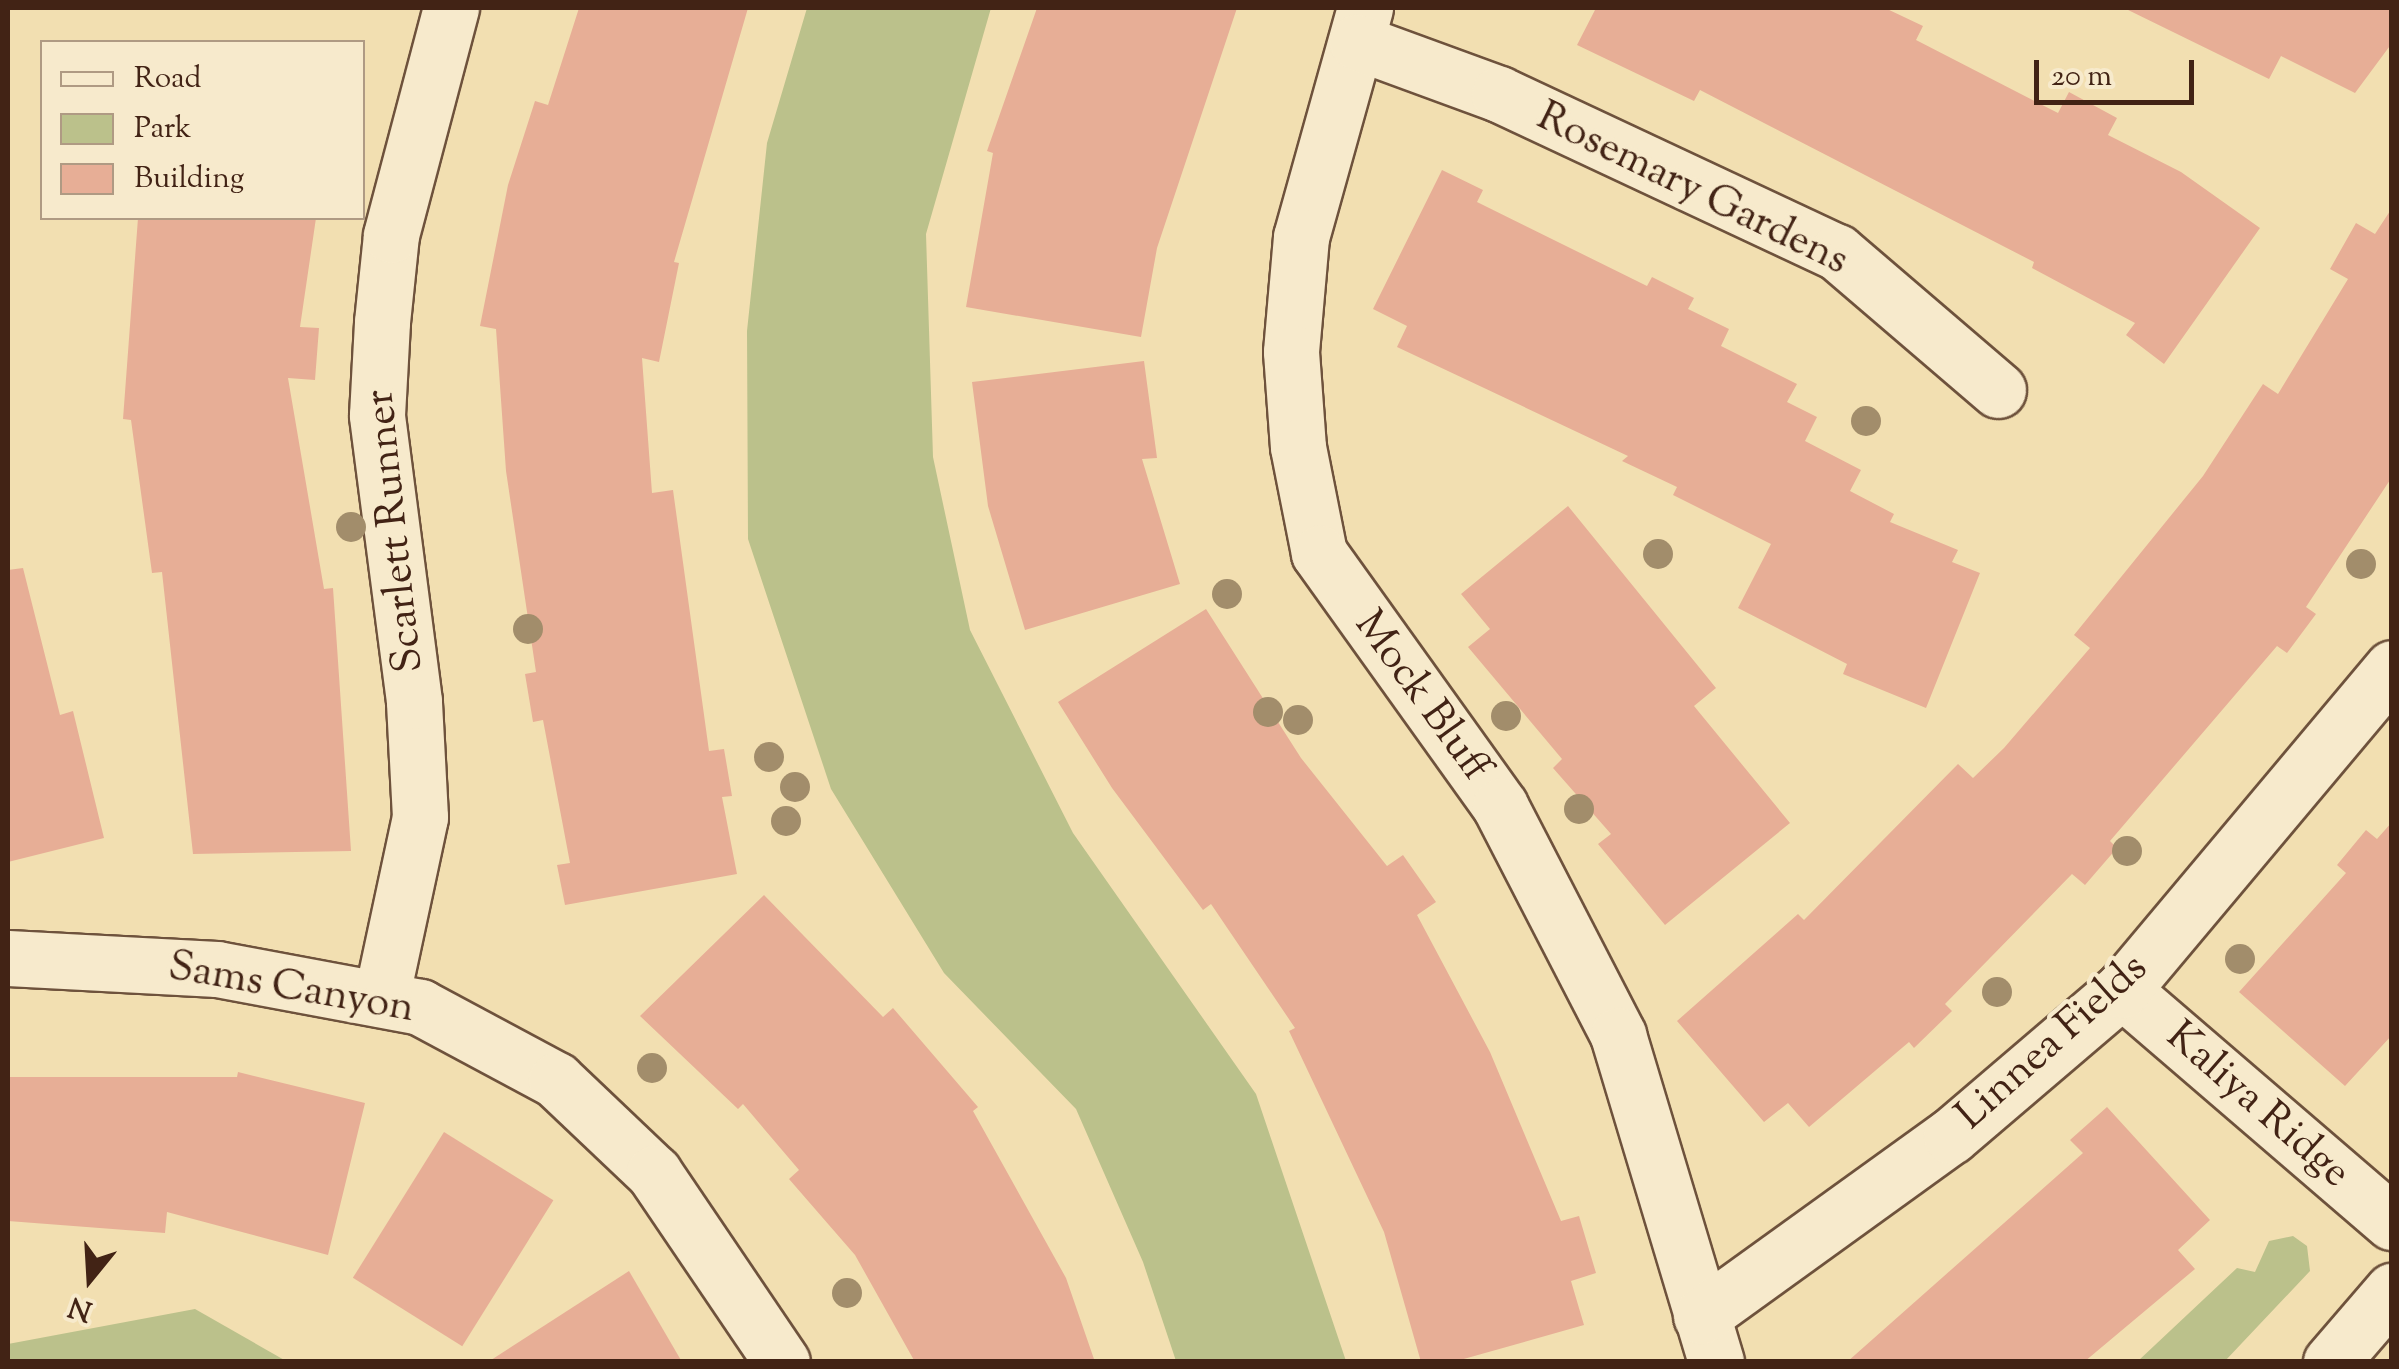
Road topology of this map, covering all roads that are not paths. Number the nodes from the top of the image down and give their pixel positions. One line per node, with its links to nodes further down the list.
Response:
1 (451, 8): 7 (street, Scarlett Runner)
2 (1361, 24): 3 (street, Rosemary Gardens); 10 (street, Mock Bluff)
3 (1998, 390)
4 (2392, 668): 6 (street, Linnea Fields)
5 (8, 958): 7 (street, Sams Canyon)
6 (2122, 990): 8 (street, Kaliya Ridge); 10 (street, Linnea Fields)
7 (380, 998): 11 (street, Sams Canyon)
8 (2392, 1222)
9 (2392, 1292): 12 (street)
10 (1709, 1339)
11 (782, 1362)
12 (2331, 1362)

